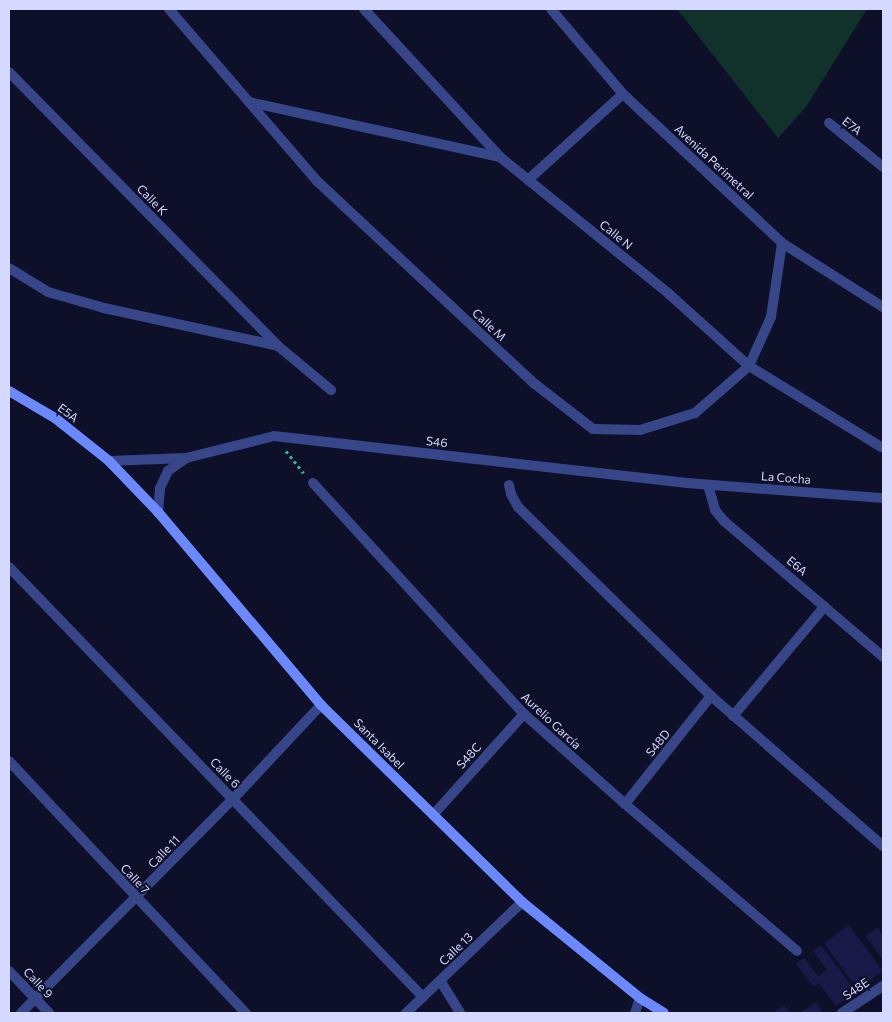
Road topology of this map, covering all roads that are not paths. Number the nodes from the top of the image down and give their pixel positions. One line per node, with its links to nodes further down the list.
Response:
1 (169, 9): 6 (street, Calle M)
2 (364, 9): 8 (street, Calle N)
3 (551, 9): 5 (street, Avenida Perimetral)
4 (9, 72): 14 (street, Calle K)
5 (623, 94): 10 (street); 11 (street, Avenida Perimetral)
6 (249, 102): 8 (street); 15 (street, Calle M)
7 (829, 123): 9 (street, E7A)
8 (500, 157): 10 (street, Calle N)
9 (883, 167)
10 (528, 180): 15 (street, Calle N)
11 (782, 244): 13 (street, Avenida Perimetral); 15 (street, Calle M)
12 (9, 268): 14 (street, Calle K)
13 (883, 307)
14 (278, 346): 16 (street, Calle K)
15 (749, 366): 18 (street, Calle N)
16 (331, 390)
17 (9, 391): 20 (street, E5A)
18 (881, 447)
19 (186, 458): 20 (street, S46); 22 (street, S46); 26 (street, S46)
20 (109, 461): 26 (street, Santa Isabel)
21 (313, 483): 32 (street, Aurelio García)
22 (687, 483): 24 (street, La Cocha)
23 (509, 485): 30 (street)
24 (708, 485): 25 (street, La Cocha); 28 (street, E6A)
25 (883, 498)
26 (158, 512): 31 (street, Santa Isabel)
27 (9, 567): 35 (street, Calle 6)
28 (825, 606): 29 (street, E6A); 33 (street)
29 (883, 657)
30 (711, 696): 33 (street); 36 (street, S48D)
31 (321, 705): 35 (street, Calle 11); 37 (street, Santa Isabel)
32 (524, 714): 36 (street, Aurelio García); 37 (street, S48C)
33 (733, 716): 38 (street)
34 (9, 760): 39 (street, Calle 7)
35 (233, 799): 39 (street, Calle 11); 45 (street, Calle 6)
36 (625, 804): 41 (street, Aurelio García)
37 (433, 815): 40 (street, Santa Isabel)
38 (883, 846)
39 (136, 898): 46 (street, Calle 11); 50 (street, Calle 7)
40 (522, 902): 43 (street, Calle 13); 47 (street, Santa Isabel)
41 (797, 951)
42 (9, 971): 46 (street, Calle 9)
43 (441, 982): 45 (street, Calle 13); 52 (street)
44 (883, 986): 55 (street, S48E)
45 (423, 997): 51 (street, Calle 13)
46 (36, 998): 48 (street, Calle 11); 49 (street, Calle 9)
47 (640, 998): 53 (street); 54 (street, Santa Isabel)
48 (21, 1013)
49 (49, 1013)
50 (246, 1013)
51 (406, 1013)
52 (460, 1013)
53 (634, 1013)
54 (664, 1013)
55 (842, 1013)

